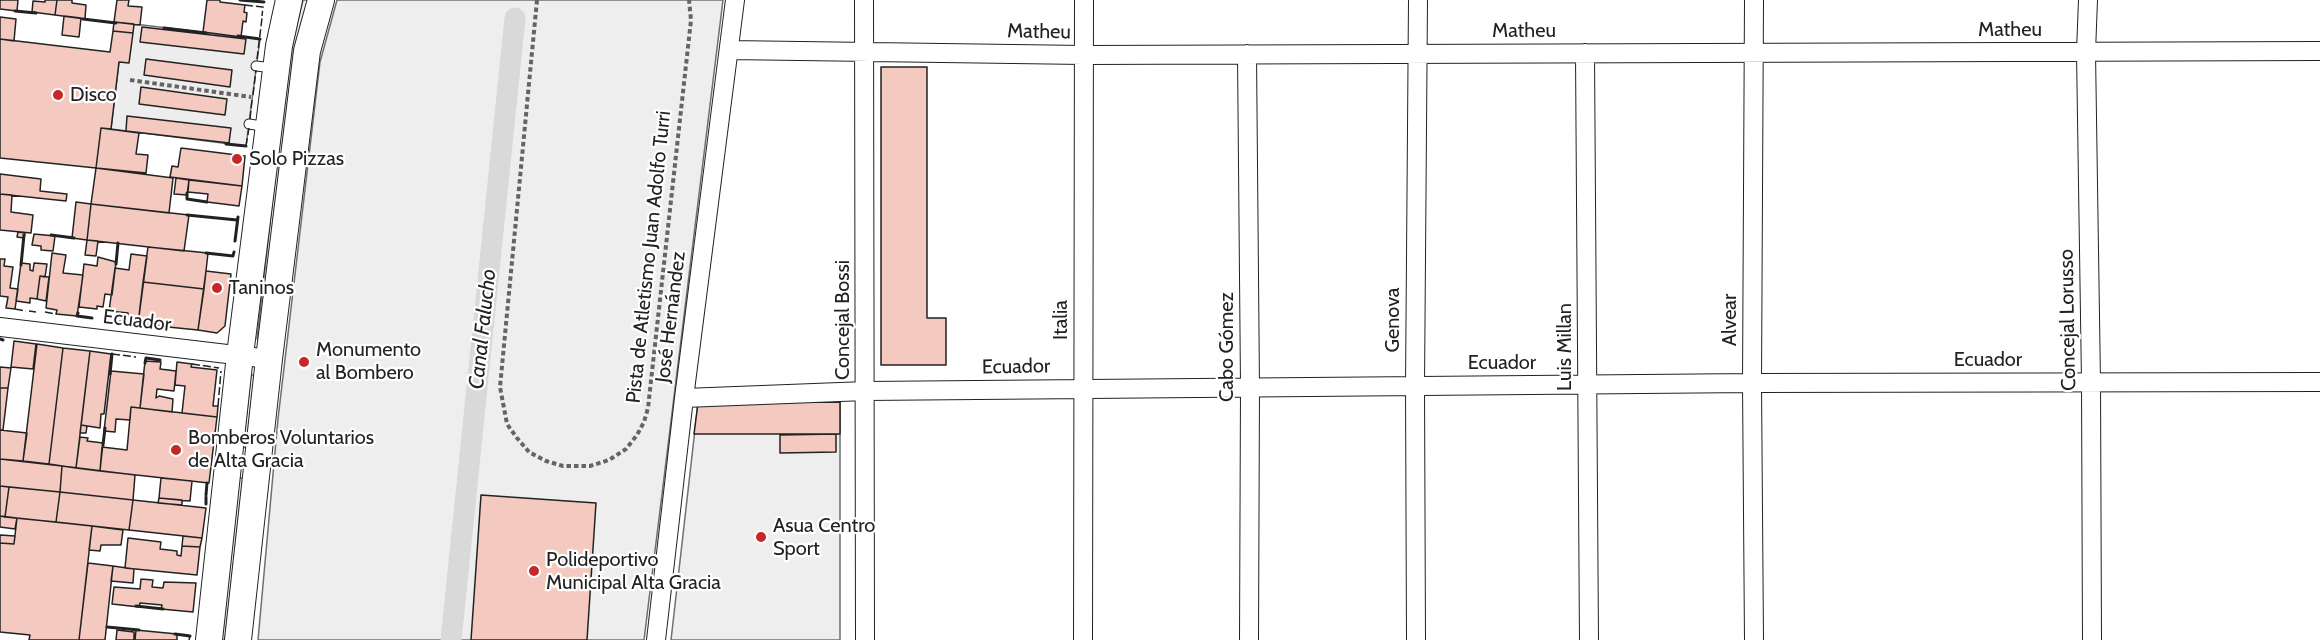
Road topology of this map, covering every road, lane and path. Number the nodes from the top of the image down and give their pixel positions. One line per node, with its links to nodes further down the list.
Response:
1 (289, 0): 21 (main road)
2 (321, 0): 24 (main road)
3 (537, 0): 4 (path, Pista de Atletismo Juan Adolfo Turri)
4 (689, 0)
5 (735, 0): 11 (street, José Hernández)
6 (864, 0): 13 (street, Concejal Bossi)
7 (1084, 0): 19 (street, Italia)
8 (1418, 0): 18 (street, Genova)
9 (1754, 0): 16 (street, Alvear)
10 (2088, 0): 14 (street, Concejal Lorusso)
11 (729, 50): 13 (street, Matheu); 33 (street, José Hernández)
12 (2320, 51): 14 (street, Matheu)
13 (864, 52): 19 (street, Matheu); 32 (street, Concejal Bossi)
14 (2086, 52): 16 (street, Matheu); 26 (street, Concejal Lorusso)
15 (1585, 53): 16 (street, Matheu); 18 (street, Matheu); 28 (street, Luis Millan)
16 (1755, 53): 25 (street, Alvear)
17 (1247, 54): 18 (street, Matheu); 19 (street, Matheu); 30 (street, Cabo Gómez)
18 (1418, 54): 29 (street, Genova)
19 (1084, 55): 31 (street, Italia)
20 (130, 80): 21 (path)
21 (272, 100): 23 (main road)
22 (0, 327): 23 (street, Ecuador)
23 (240, 355): 24 (street, Ecuador); 34 (main road)
24 (269, 359): 35 (main road)
25 (1752, 382): 26 (street, Ecuador); 28 (street, Ecuador); 44 (street, Alvear)
26 (2091, 382): 27 (street, Ecuador); 45 (street, Concejal Lorusso)
27 (2320, 382)
28 (1587, 385): 29 (street, Ecuador); 43 (street, Luis Millan)
29 (1415, 386): 30 (street, Ecuador); 42 (street, Genova)
30 (1250, 387): 31 (street, Ecuador); 41 (street, Cabo Gómez)
31 (1083, 389): 32 (street, Ecuador); 40 (street, Italia)
32 (866, 391): 33 (street, Ecuador); 39 (street, Concejal Bossi)
33 (684, 398): 38 (street, José Hernández)
34 (229, 460): 35 (main road); 36 (main road)
35 (257, 464): 37 (main road)
36 (209, 640)
37 (238, 640)
38 (656, 640)
39 (865, 640)
40 (1083, 640)
41 (1249, 640)
42 (1416, 640)
43 (1589, 640)
44 (1754, 640)
45 (2092, 640)

